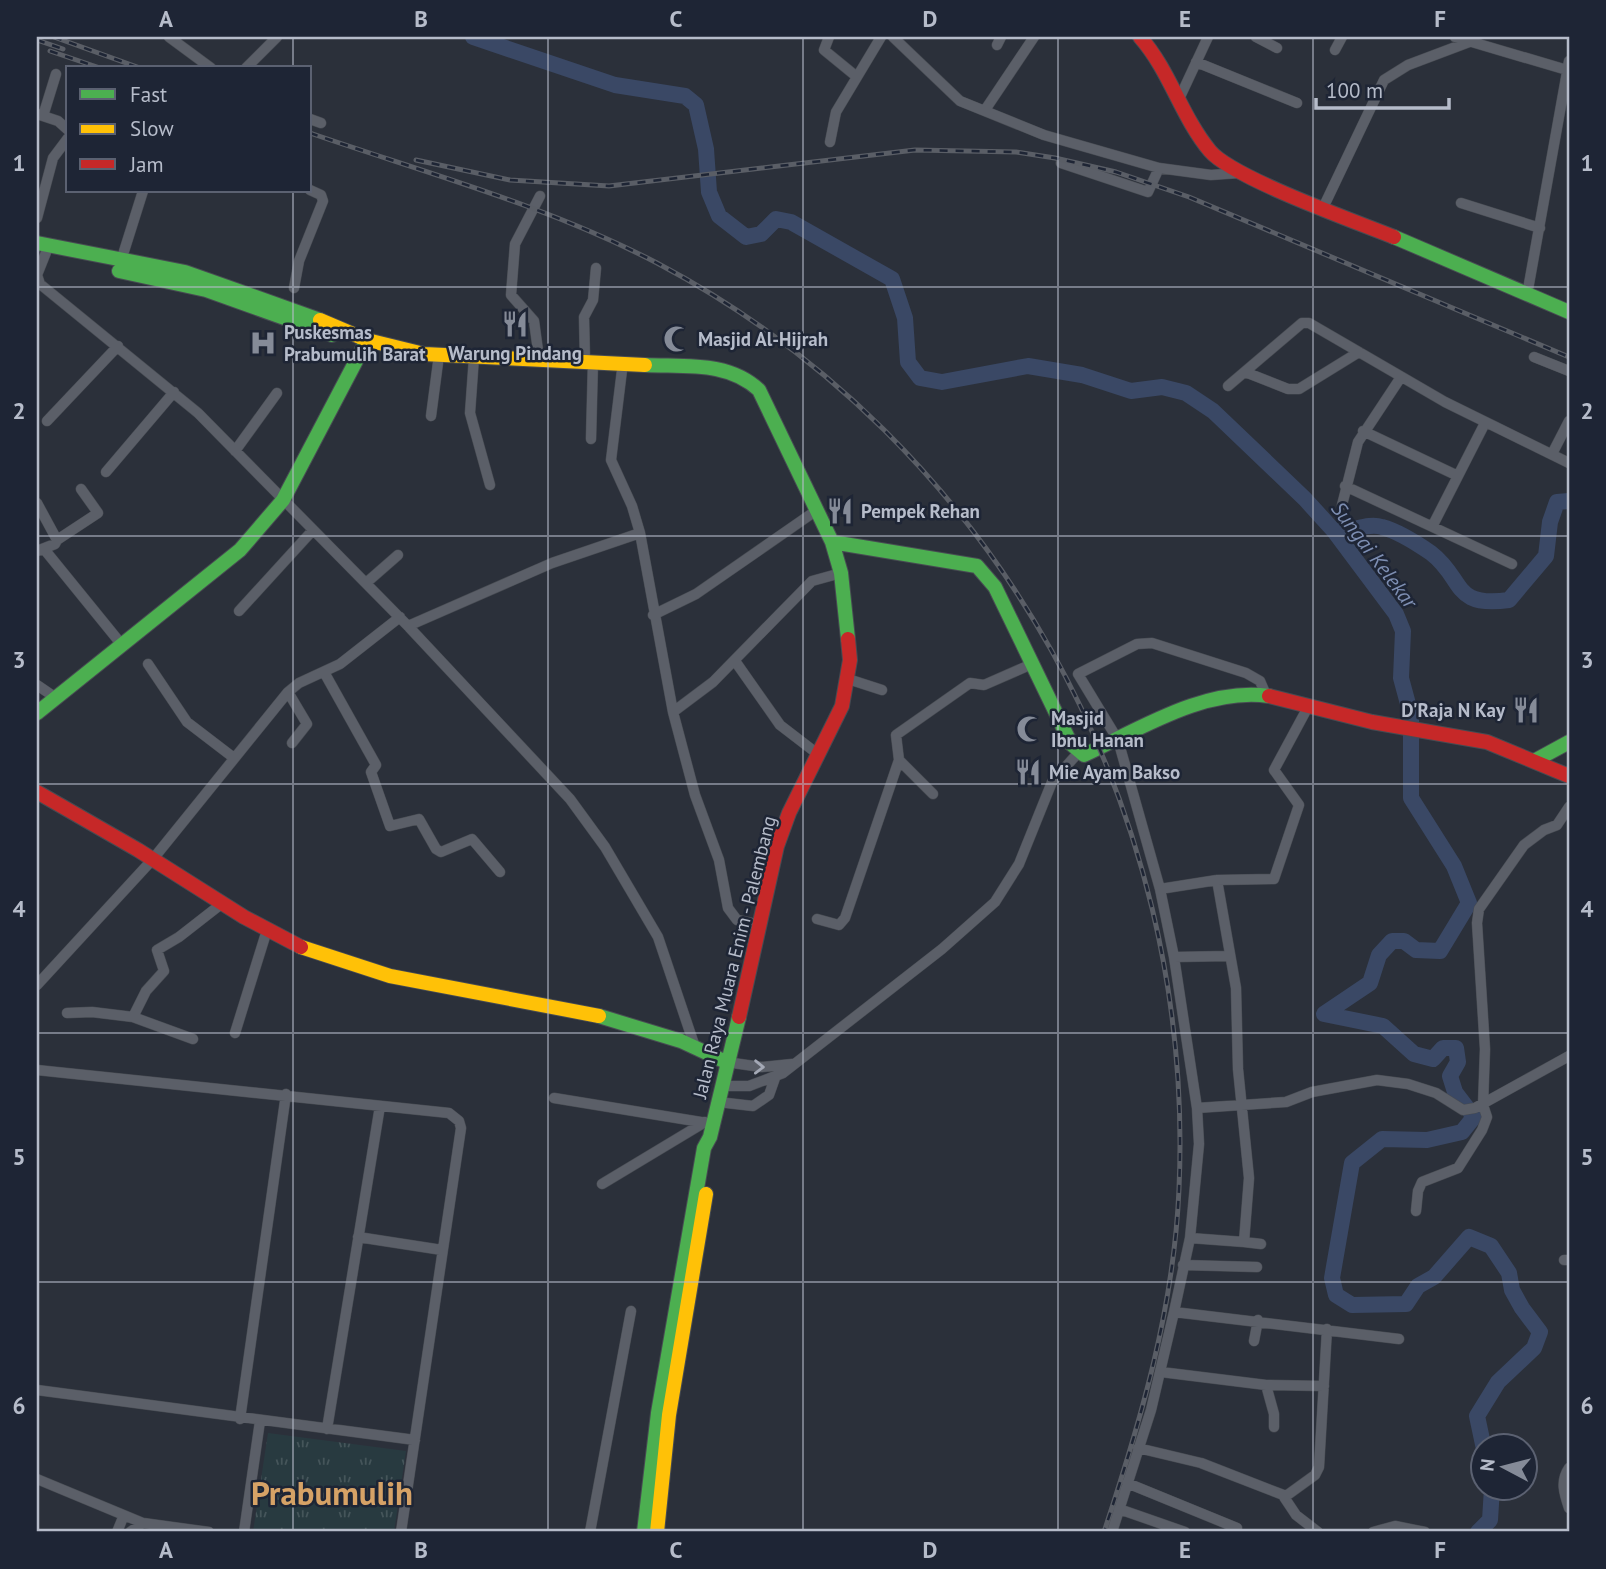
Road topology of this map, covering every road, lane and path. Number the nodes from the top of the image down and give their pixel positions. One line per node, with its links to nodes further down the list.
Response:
1 (169, 37): 16 (street)
2 (277, 37): 17 (street)
3 (829, 37): 20 (street)
4 (881, 37): 20 (street)
5 (893, 37): 23 (street)
6 (1034, 37): 23 (street)
7 (1140, 37): 21 (main road)
8 (1208, 37): 15 (street)
9 (1256, 37): 13 (street)
10 (1342, 37): 14 (street)
11 (1455, 37): 12 (street)
12 (1469, 41): 18 (street); 38 (street)
13 (1277, 48)
14 (1335, 50)
15 (1196, 62): 21 (street); 22 (street)
16 (208, 66)
17 (248, 66)
18 (1568, 66): 25 (street)
19 (56, 74): 24 (street)
20 (857, 77): 30 (street)
21 (1180, 97): 33 (main road)
22 (1297, 103)
23 (985, 110): 32 (street)
24 (40, 115): 28 (street)
25 (1565, 116): 40 (street)
26 (312, 120): 27 (street)
27 (321, 123)
28 (66, 128)
29 (66, 140): 39 (street)
30 (830, 142)
31 (1061, 163): 32 (street)
32 (1159, 168): 33 (street)
33 (1239, 173): 38 (main road)
34 (312, 191): 44 (street)
35 (143, 192): 42 (street)
36 (540, 196): 53 (street)
37 (1461, 203): 40 (street)
38 (1323, 208): 45 (main road)
39 (37, 218)
40 (1540, 228): 45 (street)
41 (42, 249): 42 (main road, Jalan Raya Muara Enim - Palembang); 48 (street)
42 (120, 266): 47 (main road, Jalan Raya Muara Enim - Palembang)
43 (596, 268): 54 (street)
44 (294, 288)
45 (1527, 295): 46 (main road)
46 (1569, 312)
47 (361, 338): 50 (main road, Jalan Raya Muara Enim - Palembang); 76 (main road)
48 (118, 346): 60 (street); 63 (street)
49 (1359, 352): 57 (street); 57 (street); 58 (street)
50 (439, 355): 51 (main road, Jalan Raya Muara Enim - Palembang); 62 (street)
51 (474, 357): 53 (main road, Jalan Raya Muara Enim - Palembang); 73 (street)
52 (1534, 357): 56 (street)
53 (539, 358): 54 (main road, Jalan Raya Muara Enim - Palembang)
54 (589, 360): 55 (main road, Jalan Raya Muara Enim - Palembang); 67 (street)
55 (623, 362): 79 (main road, Jalan Raya Muara Enim - Palembang); 82 (street)
56 (1569, 371)
57 (1245, 372): 59 (street)
58 (1401, 377): 65 (street); 66 (street)
59 (1228, 386)
60 (174, 392): 68 (street); 71 (street)
61 (277, 393): 68 (street)
62 (431, 416)
63 (47, 421)
64 (1569, 421): 69 (street)
65 (1485, 423): 69 (street); 72 (street)
66 (1363, 431): 72 (street); 74 (street)
67 (592, 439)
68 (235, 451): 76 (street)
69 (1552, 454): 70 (street)
70 (1569, 463)
71 (106, 472)
72 (1458, 476): 80 (street)
73 (490, 485)
74 (1345, 486): 78 (street); 80 (street)
75 (81, 489): 83 (street)
76 (283, 500): 81 (street); 94 (main road)
77 (37, 503): 83 (street)
78 (1342, 505)
79 (817, 510): 84 (main road, Jalan Raya Muara Enim - Palembang); 91 (street)
80 (1433, 525): 87 (street)
81 (313, 530): 89 (street); 90 (street)
82 (640, 533): 91 (street); 93 (street)
83 (57, 540): 85 (street)
84 (832, 542): 88 (main road, Jalan Raya Muara Enim - Palembang); 97 (main road)
85 (40, 550): 94 (street)
86 (398, 555): 89 (street)
87 (1512, 564)
88 (841, 573): 95 (street); 99 (main road, Jalan Raya Muara Enim - Palembang)
89 (366, 583): 92 (street)
90 (239, 611)
91 (653, 615): 106 (street)
92 (400, 617): 93 (street); 98 (street)
93 (408, 626): 135 (street)
94 (122, 645): 104 (main road)
95 (735, 661): 106 (street); 112 (street)
96 (148, 664): 113 (street)
97 (1032, 664): 111 (main road); 114 (street)
98 (324, 672): 102 (street); 121 (street)
99 (848, 679): 101 (street); 112 (main road, Jalan Raya Muara Enim - Palembang)
100 (37, 685): 104 (street)
101 (882, 690)
102 (288, 692): 110 (street); 113 (street)
103 (1266, 695): 105 (main road); 108 (main road); 108 (street)
104 (56, 698): 107 (main road)
105 (1308, 707): 115 (main road); 122 (street)
106 (673, 712): 126 (street)
107 (37, 713)
108 (1118, 740): 111 (main road); 123 (street)
109 (1569, 742): 115 (main road)
110 (292, 743)
111 (1077, 753): 138 (street)
112 (819, 755): 126 (main road, Jalan Raya Muara Enim - Palembang)
113 (234, 758): 120 (street)
114 (899, 760): 118 (street); 125 (street)
115 (1536, 760): 116 (main road)
116 (1569, 776)
117 (37, 792): 120 (main road)
118 (933, 794)
119 (1569, 807): 147 (street)
120 (153, 859): 124 (main road); 130 (street)
121 (500, 872)
122 (1217, 880): 123 (street); 128 (street)
123 (1160, 889): 129 (street)
124 (220, 905): 127 (main road); 132 (street)
125 (817, 919)
126 (761, 925): 137 (main road, Jalan Raya Muara Enim - Palembang)
127 (267, 930): 133 (street); 135 (main road)
128 (1229, 956): 129 (street); 145 (street)
129 (1174, 957): 148 (street)
130 (37, 985)
131 (67, 1013): 132 (street)
132 (133, 1017): 134 (street)
133 (234, 1033)
134 (193, 1039)
135 (694, 1044): 137 (main road)
136 (1569, 1056): 147 (street)
137 (726, 1062): 138 (street, one-way to 138); 141 (main road, Jalan Raya Muara Enim - Palembang)
138 (792, 1064): 140 (street)
139 (37, 1070): 142 (street)
140 (775, 1078): 141 (street); 144 (street)
141 (721, 1086): 144 (main road, Jalan Raya Muara Enim - Palembang)
142 (286, 1094): 146 (street); 169 (street)
143 (554, 1098): 149 (street)
144 (718, 1102): 149 (main road, Jalan Raya Muara Enim - Palembang)
145 (1242, 1102): 147 (street); 148 (street); 154 (street)
146 (380, 1106): 152 (street); 156 (street)
147 (1479, 1107): 151 (street)
148 (1197, 1108): 153 (street)
149 (709, 1128): 150 (street); 191 (main road, Jalan Raya Muara Enim - Palembang); 192 (main road, Jalan Raya Muara Enim - Palembang)
150 (602, 1184)
151 (1416, 1210)
152 (358, 1237): 156 (street); 172 (street)
153 (1189, 1238): 154 (street); 157 (street)
154 (1244, 1242): 155 (street)
155 (1261, 1244)
156 (442, 1250): 173 (street)
157 (1183, 1265): 158 (street); 160 (street)
158 (1257, 1267)
159 (631, 1311): 190 (street)
160 (1174, 1312): 161 (street); 165 (street)
161 (1258, 1320): 162 (street); 164 (street)
162 (1327, 1329): 163 (street); 167 (street)
163 (1399, 1339)
164 (1254, 1341)
165 (1161, 1372): 166 (street); 174 (street)
166 (1266, 1385): 167 (street); 171 (street)
167 (1324, 1386): 178 (street)
168 (37, 1390): 169 (street)
169 (240, 1419): 170 (street)
170 (260, 1421): 172 (street); 188 (street)
171 (1274, 1427)
172 (327, 1429): 173 (street)
173 (415, 1440): 189 (street)
174 (1138, 1448): 177 (street); 178 (street)
175 (1569, 1468): 179 (street)
176 (37, 1479): 182 (street)
177 (1127, 1483): 180 (street); 181 (street)
178 (1284, 1497): 195 (street)
179 (1569, 1508)
180 (1119, 1509): 193 (street); 194 (street)
181 (1196, 1514): 184 (street); 194 (street)
182 (124, 1515): 183 (street); 185 (street)
183 (143, 1523): 186 (street); 187 (street)
184 (1237, 1528)
185 (117, 1532)
186 (130, 1532)
187 (209, 1532)
188 (244, 1532)
189 (401, 1532)
190 (590, 1532)
191 (644, 1532)
192 (657, 1532)
193 (1112, 1532)
194 (1187, 1532)
195 (1318, 1532)
196 (1373, 1532): 197 (street)
197 (1425, 1532)

